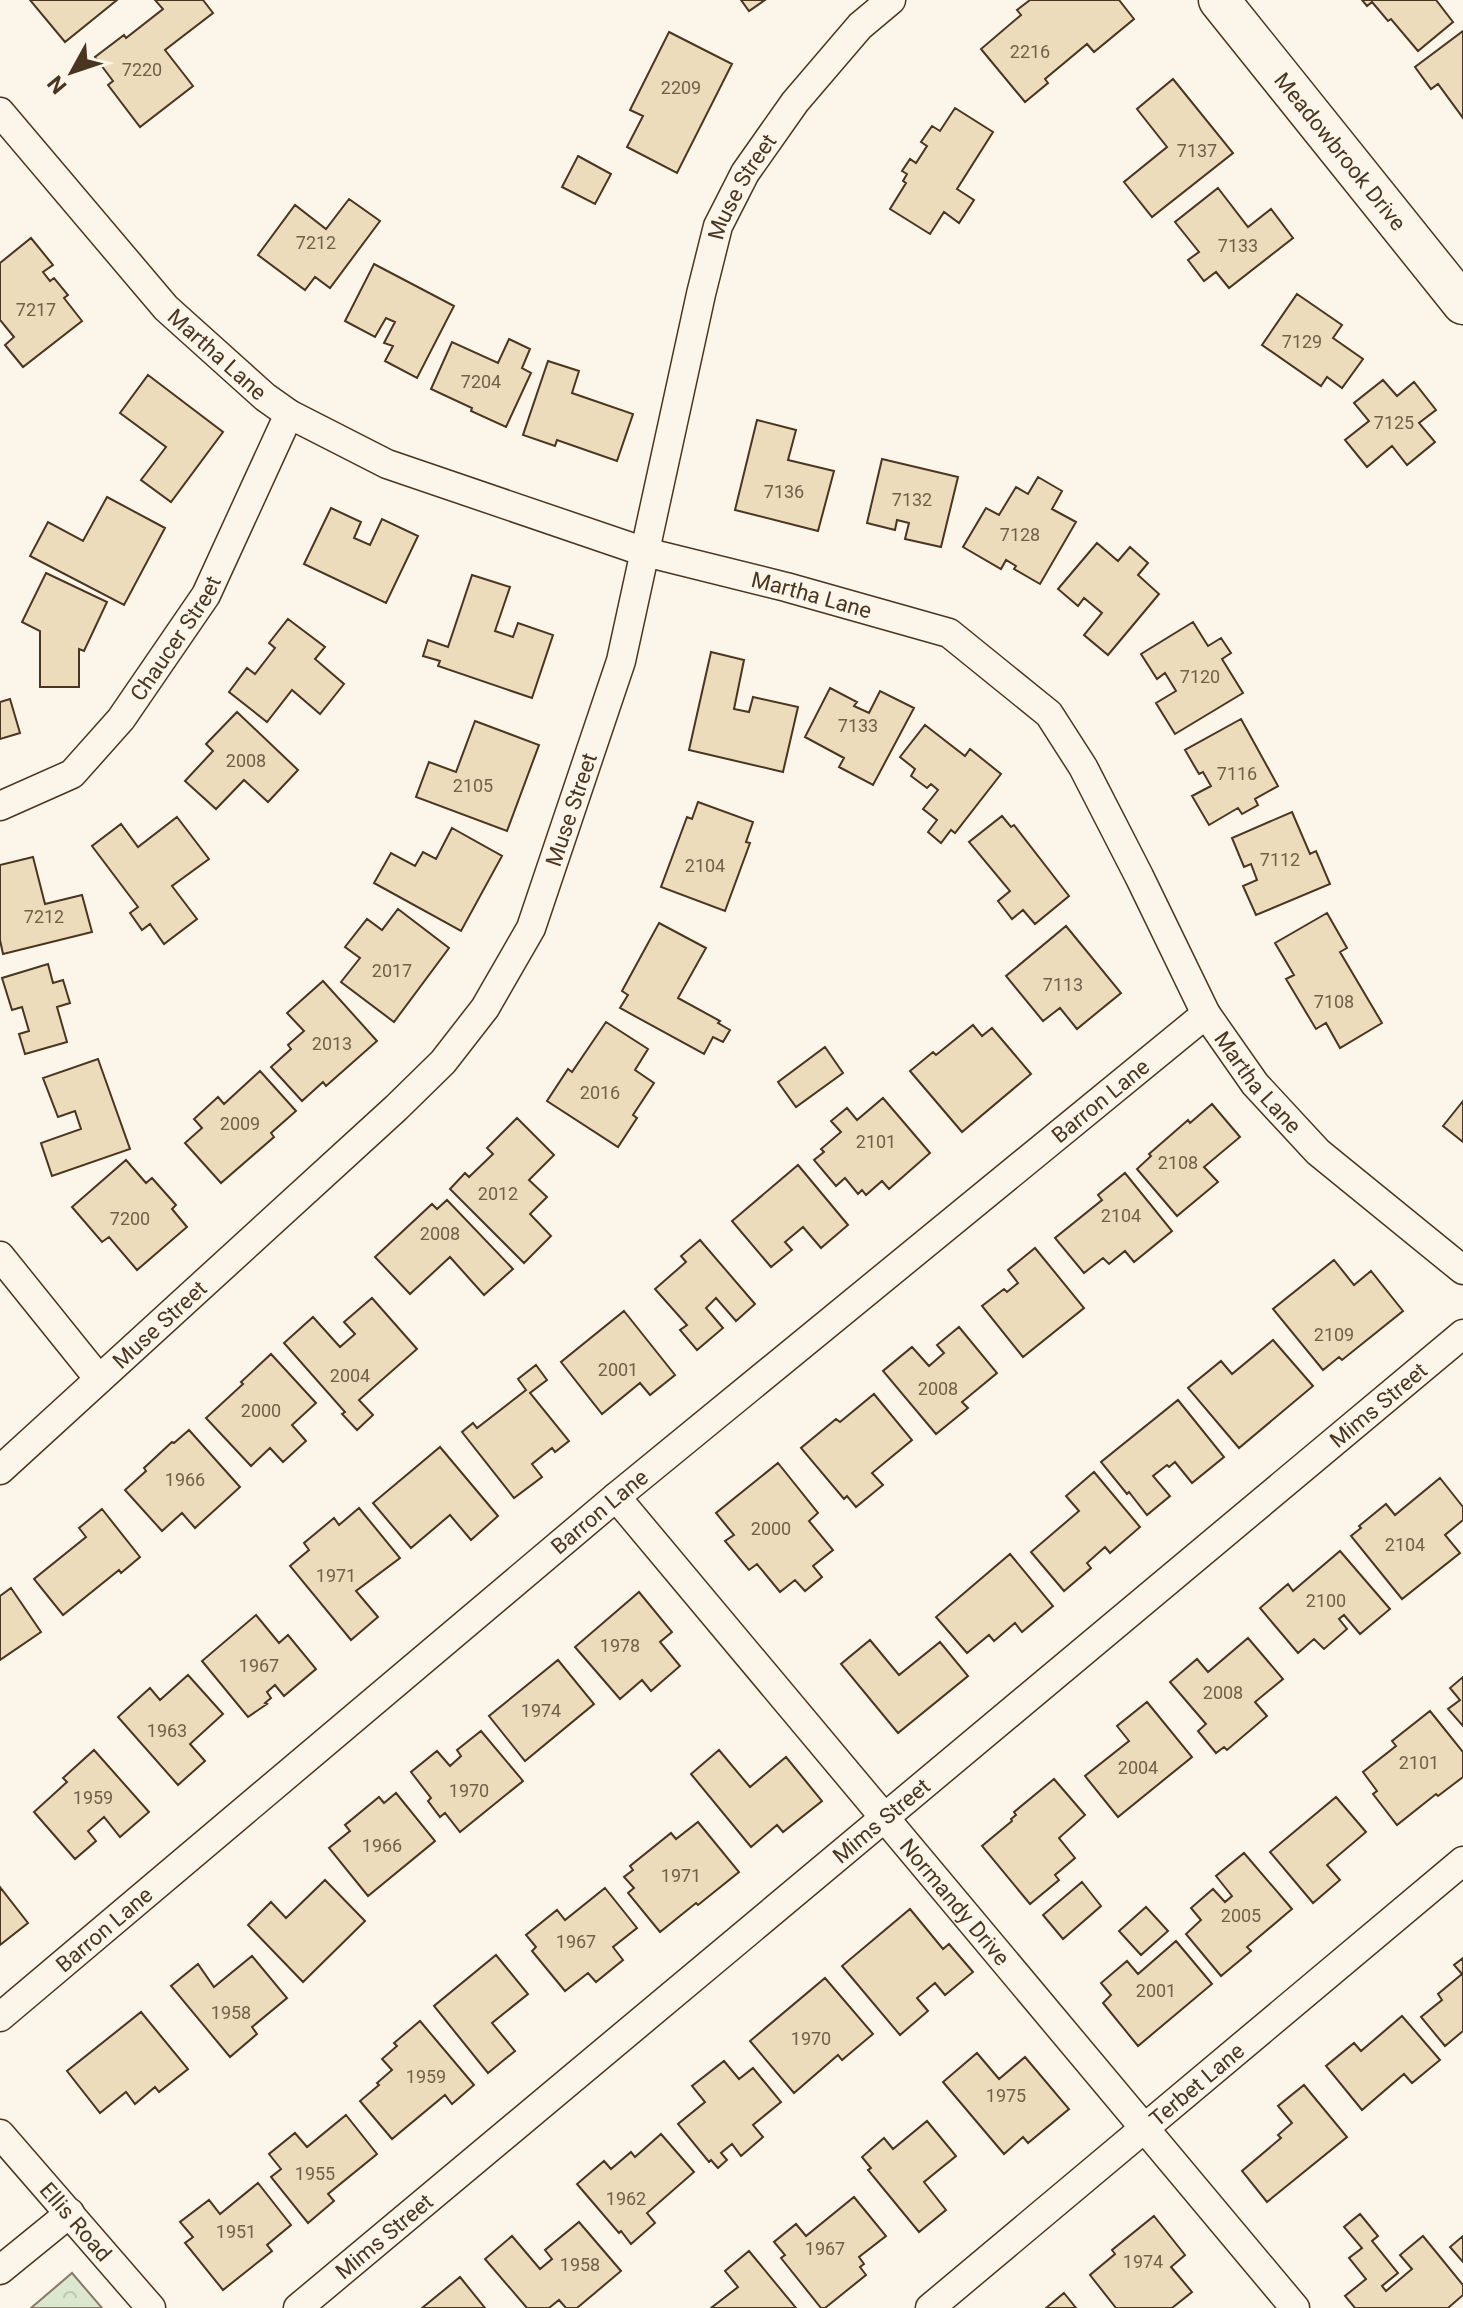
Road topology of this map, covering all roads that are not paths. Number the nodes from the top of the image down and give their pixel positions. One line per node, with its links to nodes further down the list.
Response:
1 (891, 0): 6 (street, Muse Street)
2 (1219, 0): 4 (main road, Meadowbrook Drive)
3 (0, 112): 5 (street, Martha Lane)
4 (1463, 304)
5 (289, 414): 6 (street, Martha Lane); 7 (street, Chaucer Street)
6 (645, 552): 8 (street, Martha Lane); 12 (street, Muse Street)
7 (0, 806)
8 (1206, 1014): 10 (street, Martha Lane); 14 (street, Barron Lane)
9 (0, 1256): 12 (street)
10 (1463, 1270)
11 (1463, 1334): 15 (street, Mims Street)
12 (99, 1379): 13 (street, Muse Street)
13 (0, 1470)
14 (616, 1497): 15 (street, Normandy Drive); 17 (street, Barron Lane)
15 (884, 1818): 18 (street, Normandy Drive); 23 (street, Mims Street)
16 (1463, 1861): 18 (street, Terbet Lane)
17 (0, 2017)
18 (1144, 2128): 24 (street, Terbet Lane); 25 (street, Normandy Drive)
19 (0, 2134): 20 (street, Ellis Road)
20 (70, 2213): 21 (street); 22 (street, Ellis Road)
21 (0, 2270)
22 (151, 2308)
23 (298, 2308)
24 (930, 2308)
25 (1295, 2308)

